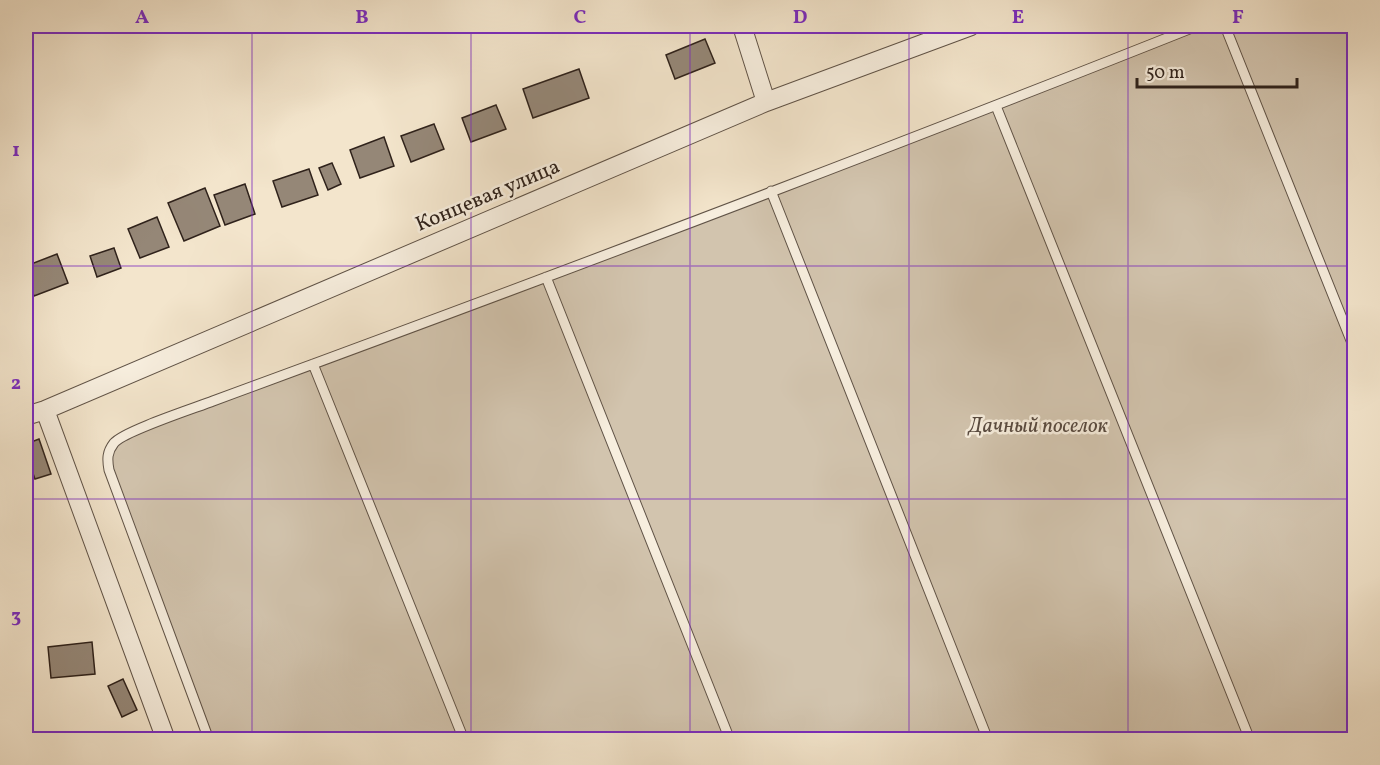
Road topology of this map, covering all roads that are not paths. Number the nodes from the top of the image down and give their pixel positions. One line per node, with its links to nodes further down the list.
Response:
1 (742, 26): 5 (street)
2 (971, 26): 5 (street, Концевая улица)
3 (1197, 26): 6 (lane)
4 (1225, 26): 9 (lane)
5 (766, 102): 11 (street, Концевая улица)
6 (996, 106): 7 (lane); 18 (lane)
7 (771, 191): 8 (lane); 17 (lane)
8 (546, 277): 10 (lane); 16 (lane)
9 (1354, 348)
10 (314, 364): 14 (lane); 15 (lane)
11 (45, 410): 12 (street, Концевая улица); 13 (street)
12 (26, 416)
13 (166, 740)
14 (209, 740)
15 (464, 740)
16 (730, 740)
17 (988, 740)
18 (1250, 740)

